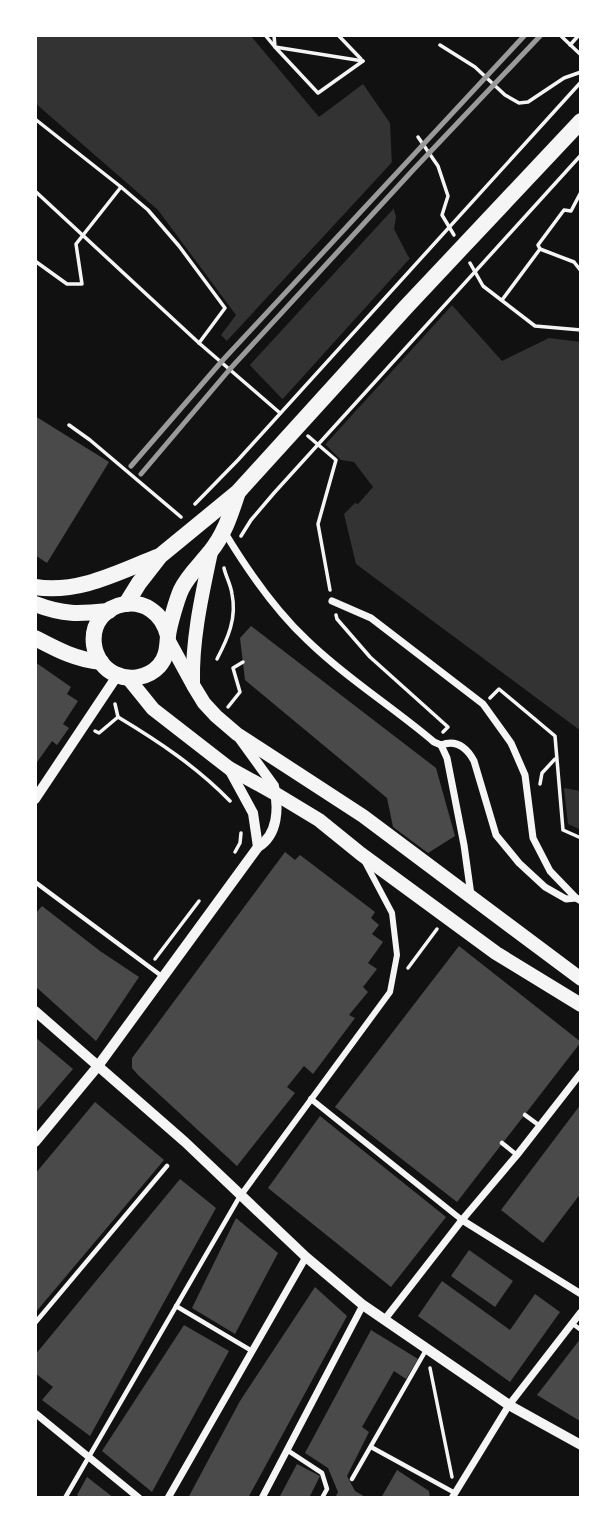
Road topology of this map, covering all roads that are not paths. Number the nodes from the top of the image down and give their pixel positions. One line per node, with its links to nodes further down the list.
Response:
1 (581, 121): 2 (highway)
2 (238, 492): 3 (highway); 5 (highway)
3 (225, 532): 4 (highway); 17 (street)
4 (211, 552): 12 (highway); 15 (main road)
5 (160, 556): 6 (highway); 9 (highway)
6 (35, 587)
7 (332, 601): 25 (street)
8 (35, 604): 10 (highway)
9 (126, 604): 10 (highway); 12 (highway)
10 (108, 611): 13 (highway)
11 (35, 638): 13 (highway)
12 (169, 639): 14 (highway); 15 (main road)
13 (100, 662): 14 (highway)
14 (122, 677): 18 (main road); 20 (street)
15 (193, 685): 16 (main road)
16 (237, 734): 19 (street); 24 (main road)
17 (438, 743): 24 (street); 25 (street)
18 (229, 768): 19 (main road); 21 (street)
19 (276, 794): 21 (street); 22 (main road)
20 (35, 799)
21 (258, 847): 26 (street)
22 (361, 854): 28 (main road); 32 (street)
23 (35, 882): 26 (lane)
24 (472, 898): 27 (main road)
25 (579, 900)
26 (163, 977): 30 (street)
27 (581, 979)
28 (581, 1005)
29 (35, 1011): 30 (street)
30 (98, 1066): 35 (street); 39 (street)
31 (581, 1073): 34 (street)
32 (311, 1098): 39 (street); 40 (street)
33 (524, 1115): 34 (lane)
34 (540, 1126): 37 (street)
35 (35, 1142)
36 (502, 1143): 37 (lane)
37 (517, 1155): 40 (street)
38 (166, 1166): 47 (lane)
39 (241, 1195): 41 (street); 44 (lane)
40 (462, 1220): 42 (street); 46 (street)
41 (306, 1257): 43 (street); 51 (street)
42 (581, 1294)
43 (363, 1305): 46 (street); 56 (street)
44 (176, 1306): 51 (lane); 57 (lane)
45 (581, 1312): 48 (street)
46 (385, 1320): 50 (street)
47 (35, 1323)
48 (572, 1323): 49 (lane); 52 (street)
49 (581, 1331)
50 (426, 1349): 52 (street); 55 (lane)
51 (252, 1351): 62 (street)
52 (509, 1405): 54 (street); 59 (street)
53 (36, 1417): 57 (street)
54 (581, 1445)
55 (371, 1447): 58 (lane); 59 (lane)
56 (287, 1450): 63 (street); 64 (lane)
57 (89, 1457): 60 (lane); 61 (street)
58 (352, 1479)
59 (454, 1495)
60 (65, 1498)
61 (139, 1498)
62 (168, 1498)
63 (262, 1498)
64 (322, 1498)

